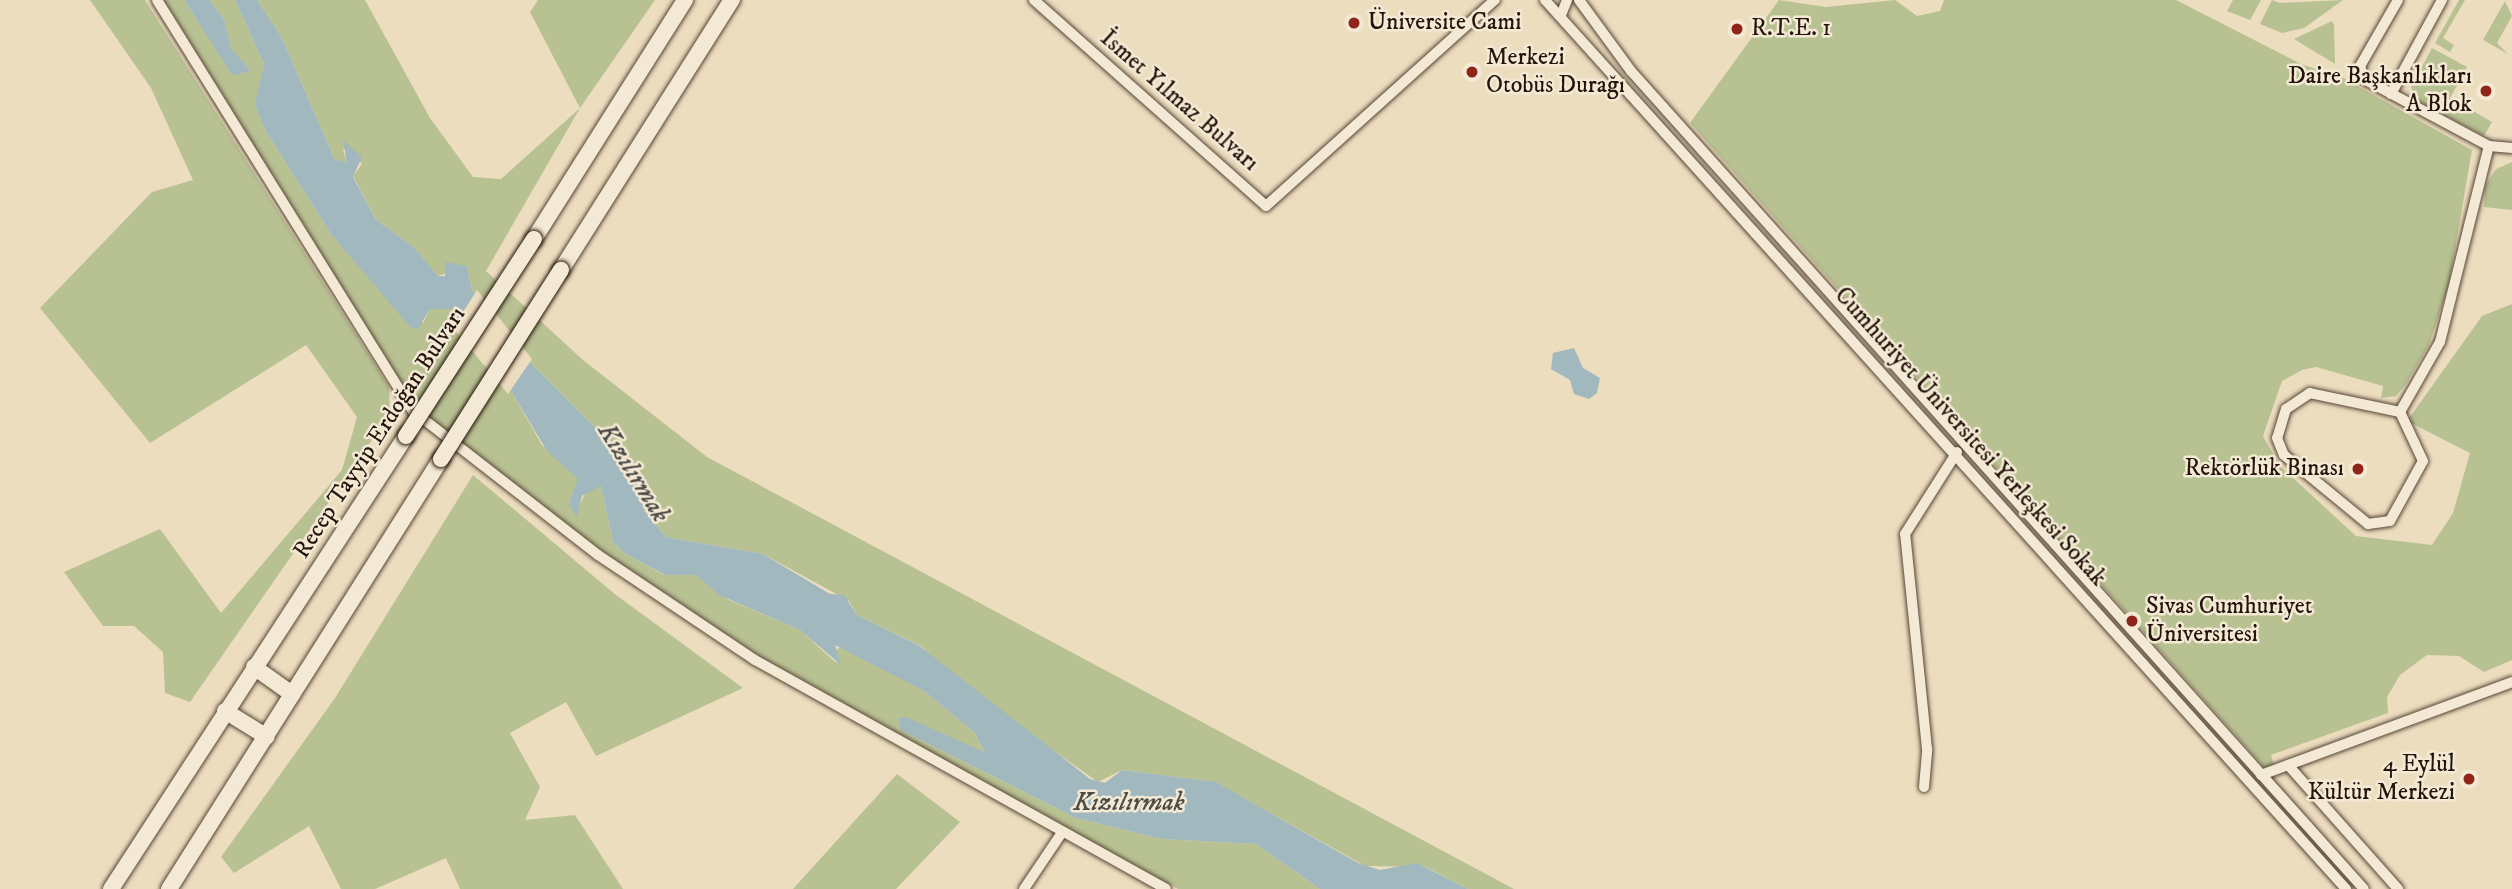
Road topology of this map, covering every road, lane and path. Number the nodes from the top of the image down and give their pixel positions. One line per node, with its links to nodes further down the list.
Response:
1 (157, 0): 25 (street)
2 (685, 0): 17 (street, Recep Tayyip Erdoğan Bulvarı, bridge)
3 (732, 0): 19 (street, bridge)
4 (1034, 0): 5 (street, İsmet Yılmaz Bulvarı)
5 (1495, 0)
6 (1545, 0): 11 (street, Cumhuriyet Üniversitesi Yerleşkesi Sokak)
7 (1567, 0): 11 (street)
8 (1579, 0): 23 (street, Cumhuriyet Üniversitesi Yerleşkesi Sokak)
9 (2398, 0): 12 (street)
10 (2442, 0): 12 (street)
11 (1561, 15): 16 (street, Cumhuriyet Üniversitesi Yerleşkesi Sokak)
12 (2391, 94): 13 (street)
13 (2489, 146): 14 (street); 15 (street)
14 (2512, 148)
15 (2400, 412): 15 (street)
16 (1957, 452): 24 (street); 30 (street, Cumhuriyet Üniversitesi Yerleşkesi Sokak)
17 (254, 667): 19 (street); 20 (street, Recep Tayyip Erdoğan Bulvarı)
18 (2512, 682): 22 (street)
19 (292, 694): 21 (street)
20 (225, 711): 21 (street); 26 (street, Recep Tayyip Erdoğan Bulvarı)
21 (267, 737): 27 (street)
22 (2288, 765): 23 (street); 32 (street)
23 (2261, 775): 31 (street, Cumhuriyet Üniversitesi Yerleşkesi Sokak)
24 (1924, 787)
25 (1061, 834): 28 (street); 29 (street)
26 (111, 889)
27 (169, 889)
28 (1024, 889)
29 (1166, 889)
30 (2346, 889)
31 (2364, 889)
32 (2398, 889)

